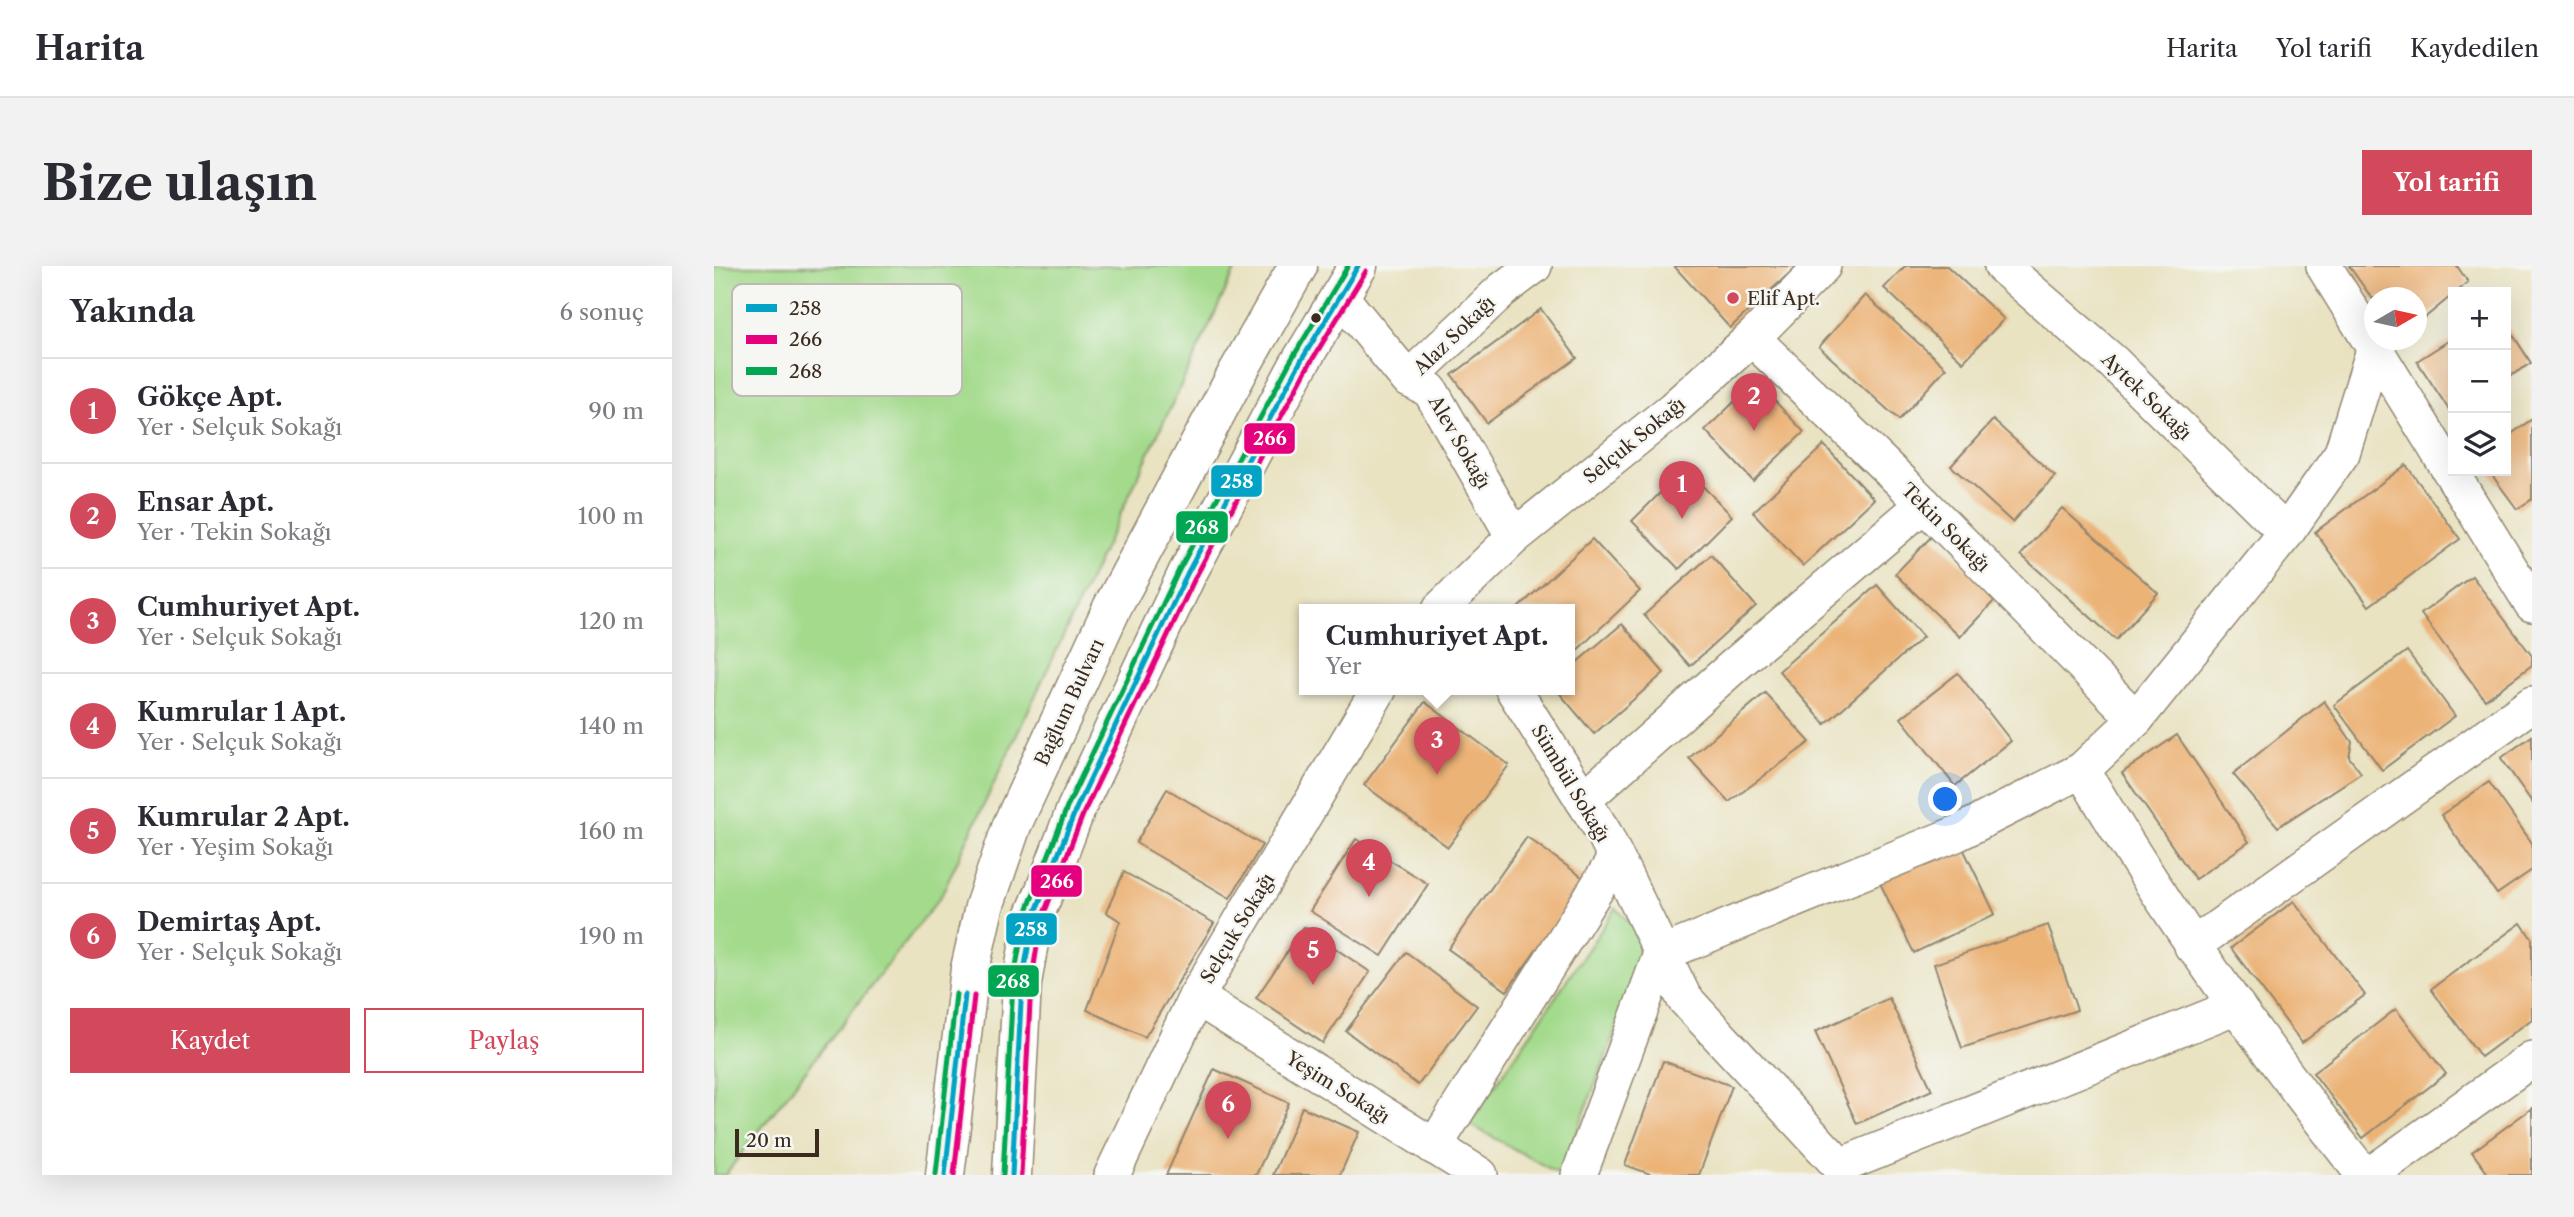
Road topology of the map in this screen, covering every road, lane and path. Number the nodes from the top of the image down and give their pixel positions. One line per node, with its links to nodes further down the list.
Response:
1 (1298, 266): 31 (main road, Bağlum Bulvarı)
2 (1534, 266): 10 (street, Alaz Sokağı)
3 (1824, 266): 8 (street, Selçuk Sokağı)
4 (2002, 266): 12 (street, Aytek Sokağı)
5 (2324, 266): 7 (street)
6 (1348, 281): 10 (street, Alev Sokağı); 32 (main road)
7 (2364, 333)
8 (1752, 338): 11 (street, Tekin Sokağı); 13 (street, Selçuk Sokağı)
9 (2374, 350): 12 (street); 15 (street)
10 (1408, 379): 13 (street, Alev Sokağı)
11 (1924, 504): 19 (street, Tekin Sokağı); 21 (street)
12 (2286, 533): 19 (street)
13 (1514, 537): 14 (street, Selçuk Sokağı)
14 (1453, 604)
15 (2532, 604)
16 (1375, 695): 25 (street, Selçuk Sokağı)
17 (1517, 695): 21 (street, Sümbül Sokağı)
18 (2532, 704): 23 (street)
19 (2136, 719): 20 (street)
20 (2081, 770): 23 (street); 24 (street)
21 (1583, 800): 22 (street, Sümbül Sokağı)
22 (1615, 859): 24 (street, Sümbül Sokağı); 28 (street)
23 (2192, 946): 26 (street)
24 (1661, 954): 30 (street, Sümbül Sokağı); 35 (street)
25 (1196, 998): 28 (street, Yeşim Sokağı); 33 (street, Selçuk Sokağı)
26 (2237, 1006): 30 (street); 36 (street)
27 (2532, 1059): 29 (street)
28 (1434, 1147): 34 (street, Yeşim Sokağı)
29 (2412, 1162): 37 (street)
30 (1844, 1172)
31 (945, 1175)
32 (1012, 1175)
33 (1112, 1175)
34 (1480, 1175)
35 (1579, 1175)
36 (2364, 1175)
37 (2370, 1175)

